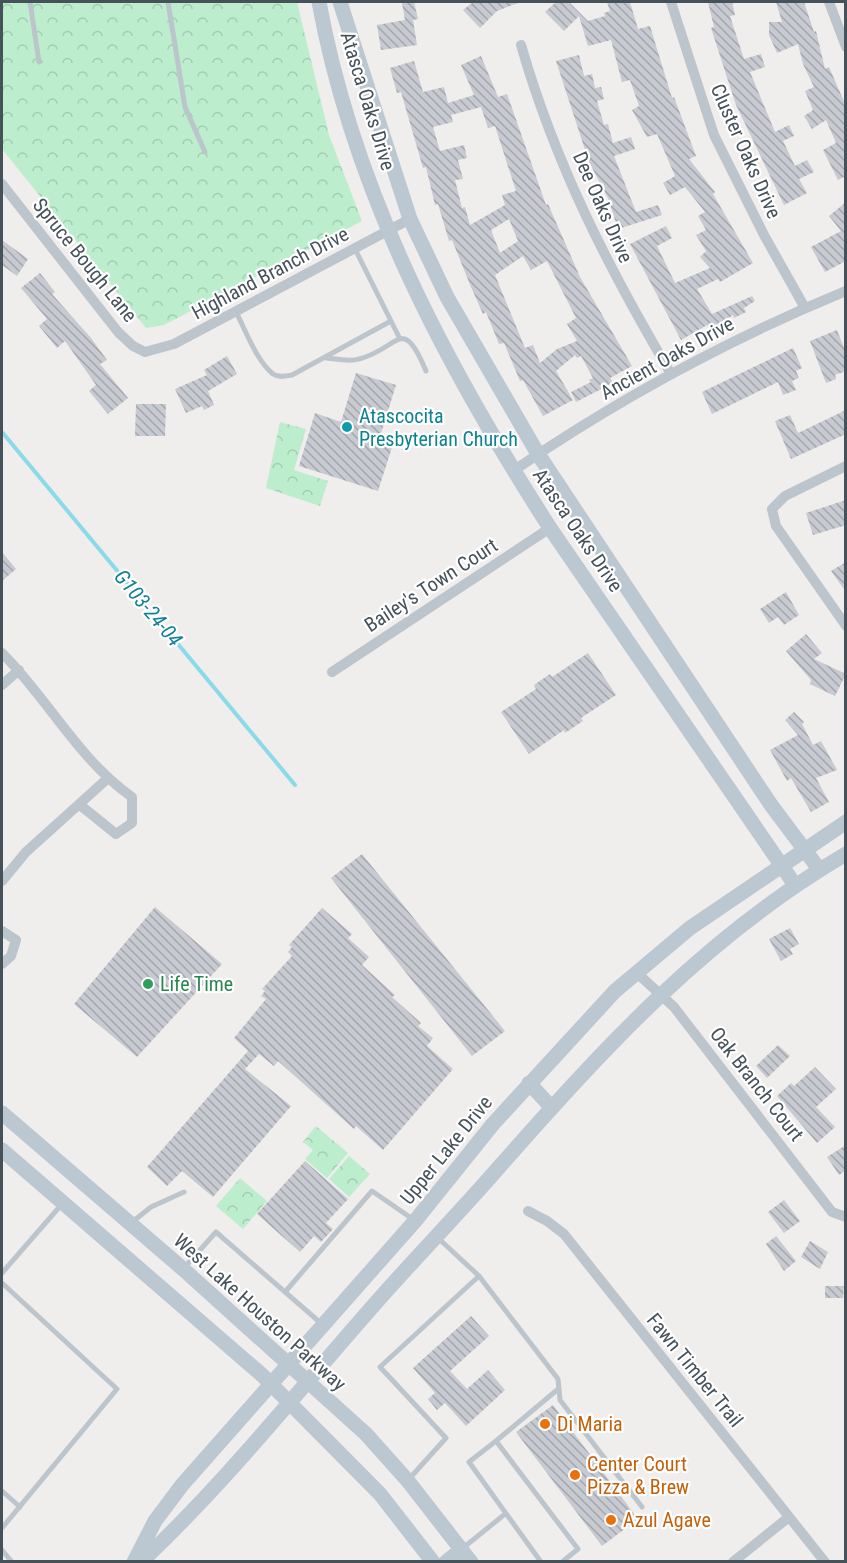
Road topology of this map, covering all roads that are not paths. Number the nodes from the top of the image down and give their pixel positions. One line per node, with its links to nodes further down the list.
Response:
1 (30, 2): 9 (lane)
2 (168, 2): 10 (lane)
3 (319, 2): 13 (street, Atasca Oaks Drive)
4 (340, 2): 12 (street, Atasca Oaks Drive)
5 (671, 2): 16 (street, Cluster Oaks Drive)
6 (829, 2): 8 (street)
7 (521, 45): 23 (street, Dee Oaks Drive)
8 (846, 48)
9 (39, 62)
10 (205, 152)
11 (2, 184): 20 (street, Spruce Bough Lane)
12 (410, 219): 13 (street, Highland Branch Drive); 24 (street, Atasca Oaks Drive)
13 (390, 231): 14 (street, Highland Branch Drive); 26 (street, Atasca Oaks Drive)
14 (355, 249): 17 (street, Highland Branch Drive); 18 (lane)
15 (846, 291): 16 (street, Ancient Oaks Drive)
16 (805, 308): 23 (street, Ancient Oaks Drive)
17 (236, 312): 20 (street, Highland Branch Drive); 21 (lane)
18 (391, 321): 19 (lane); 21 (lane)
19 (400, 339): 21 (lane); 22 (lane)
20 (145, 352)
21 (324, 358)
22 (426, 371)
23 (671, 374): 24 (street, Ancient Oaks Drive)
24 (538, 454): 26 (street, Ancient Oaks Drive); 33 (street, Atasca Oaks Drive)
25 (846, 466): 28 (street)
26 (513, 471): 27 (street, Atasca Oaks Drive)
27 (550, 528): 31 (street, Bailey's Town Court); 34 (street, Atasca Oaks Drive)
28 (846, 626)
29 (2, 653): 30 (street)
30 (19, 670): 32 (street); 35 (street)
31 (332, 672)
32 (2, 685)
33 (691, 686): 34 (street); 38 (street, Atasca Oaks Drive)
34 (668, 700): 40 (street, Atasca Oaks Drive)
35 (107, 779): 36 (street); 36 (street)
36 (80, 805): 42 (street)
37 (846, 822): 38 (street, Upper Lake Drive)
38 (804, 848): 40 (street, Upper Lake Drive); 41 (street, Atasca Oaks Drive)
39 (846, 854): 41 (street)
40 (780, 865): 43 (street, Atasca Oaks Drive); 46 (street, Upper Lake Drive)
41 (819, 869): 43 (street)
42 (2, 881)
43 (795, 885): 47 (street)
44 (2, 931): 45 (street)
45 (2, 964)
46 (637, 973): 47 (street, Oak Branch Court); 48 (street, Upper Lake Drive)
47 (661, 996): 49 (street); 55 (street, Oak Branch Court)
48 (529, 1083): 49 (street); 56 (street, Upper Lake Drive)
49 (552, 1108): 58 (street)
50 (2, 1113): 57 (street, West Lake Houston Parkway)
51 (2, 1150): 53 (street)
52 (184, 1192): 57 (lane)
53 (63, 1202): 59 (street); 61 (lane)
54 (528, 1211): 77 (street, Fawn Timber Trail)
55 (846, 1217)
56 (415, 1221): 58 (street); 64 (lane); 65 (street, Upper Lake Drive)
57 (130, 1224): 59 (street); 60 (street, West Lake Houston Parkway)
58 (436, 1237): 62 (lane); 67 (street)
59 (112, 1245): 68 (street)
60 (183, 1269): 64 (lane); 66 (street, West Lake Houston Parkway)
61 (2, 1273)
62 (479, 1276): 69 (lane); 72 (lane)
63 (2, 1283): 75 (lane)
64 (285, 1292): 65 (lane)
65 (324, 1326): 66 (street, Upper Lake Drive)
66 (290, 1364): 67 (street, West Lake Houston Parkway); 68 (street, Upper Lake Drive)
67 (308, 1382): 70 (street); 72 (street, West Lake Houston Parkway)
68 (271, 1384): 70 (street); 82 (street, Upper Lake Drive)
69 (557, 1390): 71 (lane); 74 (lane)
70 (290, 1402): 83 (street); 84 (street)
71 (496, 1441): 76 (lane); 87 (lane)
72 (408, 1481): 80 (street, West Lake Houston Parkway)
73 (2, 1491): 75 (lane)
74 (642, 1506)
75 (20, 1507): 78 (lane)
76 (505, 1514): 80 (lane); 86 (lane)
77 (789, 1517): 88 (street); 89 (street, Fawn Timber Trail)
78 (2, 1528)
79 (2, 1550): 81 (lane)
80 (467, 1556): 85 (street)
81 (12, 1562)
82 (134, 1562)
83 (141, 1562)
84 (433, 1562)
85 (446, 1562)
86 (541, 1562)
87 (562, 1562)
88 (733, 1562)
89 (825, 1562)

